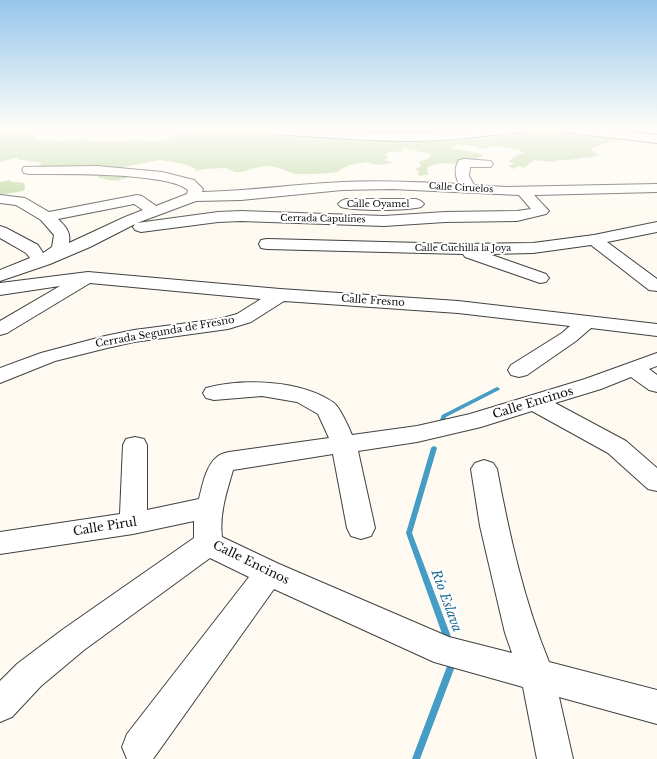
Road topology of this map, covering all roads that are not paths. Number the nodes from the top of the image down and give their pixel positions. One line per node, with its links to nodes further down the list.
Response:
1 (464, 163): 6 (street)
2 (473, 163): 3 (street)
3 (486, 164)
4 (29, 170): 9 (street)
5 (657, 188): 7 (street, Calle Ciruelos)
6 (469, 189): 8 (street, Calle Ciruelos); 15 (street, Calle Ciruelos)
7 (522, 190): 8 (street, Calle Ciruelos); 15 (street, Cerrada Capulines)
8 (506, 191): 11 (street)
9 (194, 197): 15 (street); 16 (street)
10 (0, 199): 17 (street)
11 (452, 202)
12 (310, 203): 15 (street)
13 (428, 203): 14 (street, Calle Oyamel)
14 (334, 204)
15 (243, 205): 20 (street, Cerrada Capulines)
16 (155, 212): 17 (street); 20 (street)
17 (47, 217): 24 (street)
18 (657, 227): 21 (street, Calle Cuchilla la Joya)
19 (0, 231): 24 (street)
20 (108, 231): 24 (street)
21 (594, 240): 23 (street, Calle Cuchilla la Joya); 28 (street)
22 (267, 244): 23 (street, Calle Cuchilla la Joya)
23 (461, 249): 27 (street)
24 (44, 260): 25 (street)
25 (0, 276)
26 (88, 277): 29 (street, Calle Fresno); 30 (street, Calle Fresno); 32 (street)
27 (540, 278)
28 (655, 286)
29 (0, 289)
30 (280, 295): 31 (street, Calle Fresno); 37 (street, Cerrada Segunda de Fresno)
31 (587, 321): 33 (street, Calle Fresno); 36 (street)
32 (0, 329)
33 (657, 330)
34 (657, 359): 35 (street, Calle Encinos)
35 (633, 368): 38 (street); 40 (street, Calle Encinos)
36 (519, 370)
37 (0, 376)
38 (657, 385)
39 (214, 392): 42 (street)
40 (534, 402): 42 (street, Calle Encinos); 44 (street)
41 (135, 445): 46 (street)
42 (344, 445): 45 (street, Calle Encinos); 47 (street)
43 (484, 469): 51 (street)
44 (657, 482)
45 (210, 507): 46 (street, Calle Pirul); 49 (street, Calle Encinos)
46 (132, 524): 48 (street, Calle Pirul)
47 (361, 528)
48 (0, 543)
49 (209, 543): 50 (street, Calle Encinos); 52 (street)
50 (269, 573): 51 (street, Calle Encinos); 54 (street)
51 (537, 674): 53 (street, Calle Encinos); 55 (street)
52 (0, 705)
53 (657, 707)
54 (140, 747)
55 (556, 759)

